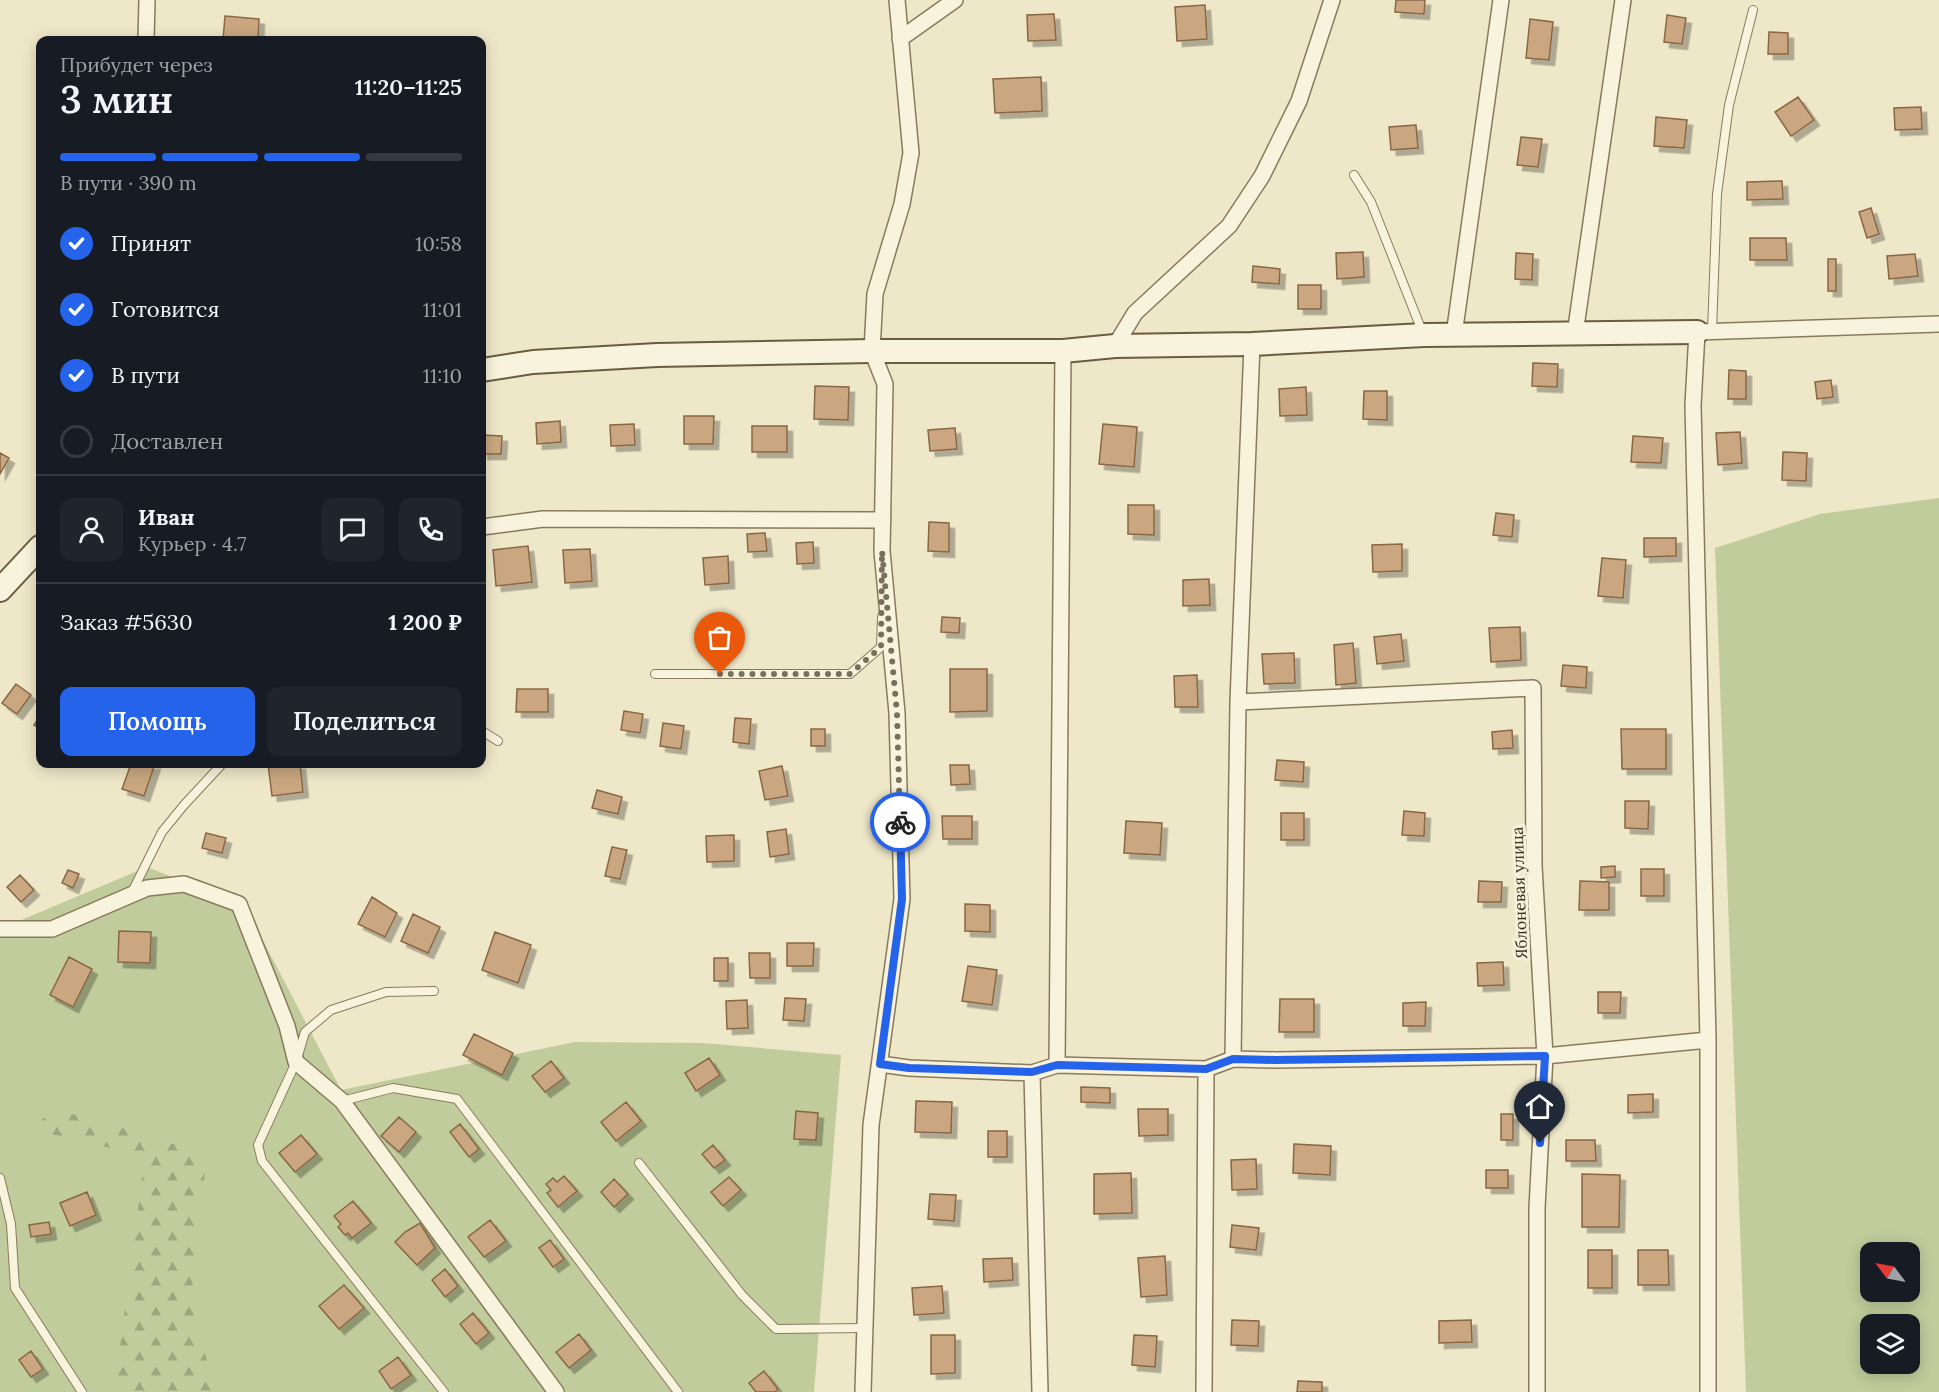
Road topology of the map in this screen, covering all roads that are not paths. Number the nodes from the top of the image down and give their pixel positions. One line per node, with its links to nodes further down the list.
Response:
1 (147, 0): 8 (street)
2 (897, 0): 9 (street)
3 (955, 0): 9 (street)
4 (1332, 0): 17 (street)
5 (1501, 0): 15 (street)
6 (1623, 0): 13 (street)
7 (1753, 10): 12 (lane)
8 (146, 36)
9 (900, 39): 18 (street)
10 (1354, 176): 14 (lane)
11 (1939, 324): 12 (street)
12 (1704, 331): 13 (street); 34 (street)
13 (1575, 334): 15 (street)
14 (1424, 335): 15 (street); 16 (street)
15 (1454, 335)
16 (1252, 344): 17 (street); 27 (street)
17 (1115, 346): 19 (street)
18 (872, 351): 19 (street); 20 (street); 21 (street)
19 (1063, 351): 39 (street)
20 (486, 369)
21 (883, 520): 22 (street); 24 (street)
22 (486, 526)
23 (36, 551): 25 (street)
24 (882, 551): 26 (lane); 38 (street)
25 (0, 590)
26 (656, 674)
27 (1238, 702): 35 (street, Яблоневая улица); 36 (street)
28 (486, 734): 29 (lane)
29 (498, 741)
30 (218, 768): 31 (lane)
31 (130, 896): 32 (street); 37 (street)
32 (0, 929)
33 (434, 991): 37 (lane)
34 (1708, 1040): 35 (street); 54 (street)
35 (1545, 1056): 36 (street); 53 (street, Яблоневая улица)
36 (1233, 1059): 40 (street)
37 (296, 1062): 42 (street); 47 (lane)
38 (880, 1064): 41 (street); 45 (street)
39 (1057, 1065): 40 (street); 41 (street)
40 (1206, 1069): 52 (street)
41 (1032, 1072): 51 (street)
42 (342, 1101): 48 (street); 49 (lane)
43 (639, 1163): 45 (lane)
44 (0, 1178): 46 (lane)
45 (865, 1329): 50 (street)
46 (82, 1392)
47 (444, 1392)
48 (556, 1392)
49 (678, 1392)
50 (863, 1392)
51 (1040, 1392)
52 (1204, 1392)
53 (1537, 1392)
54 (1708, 1392)

